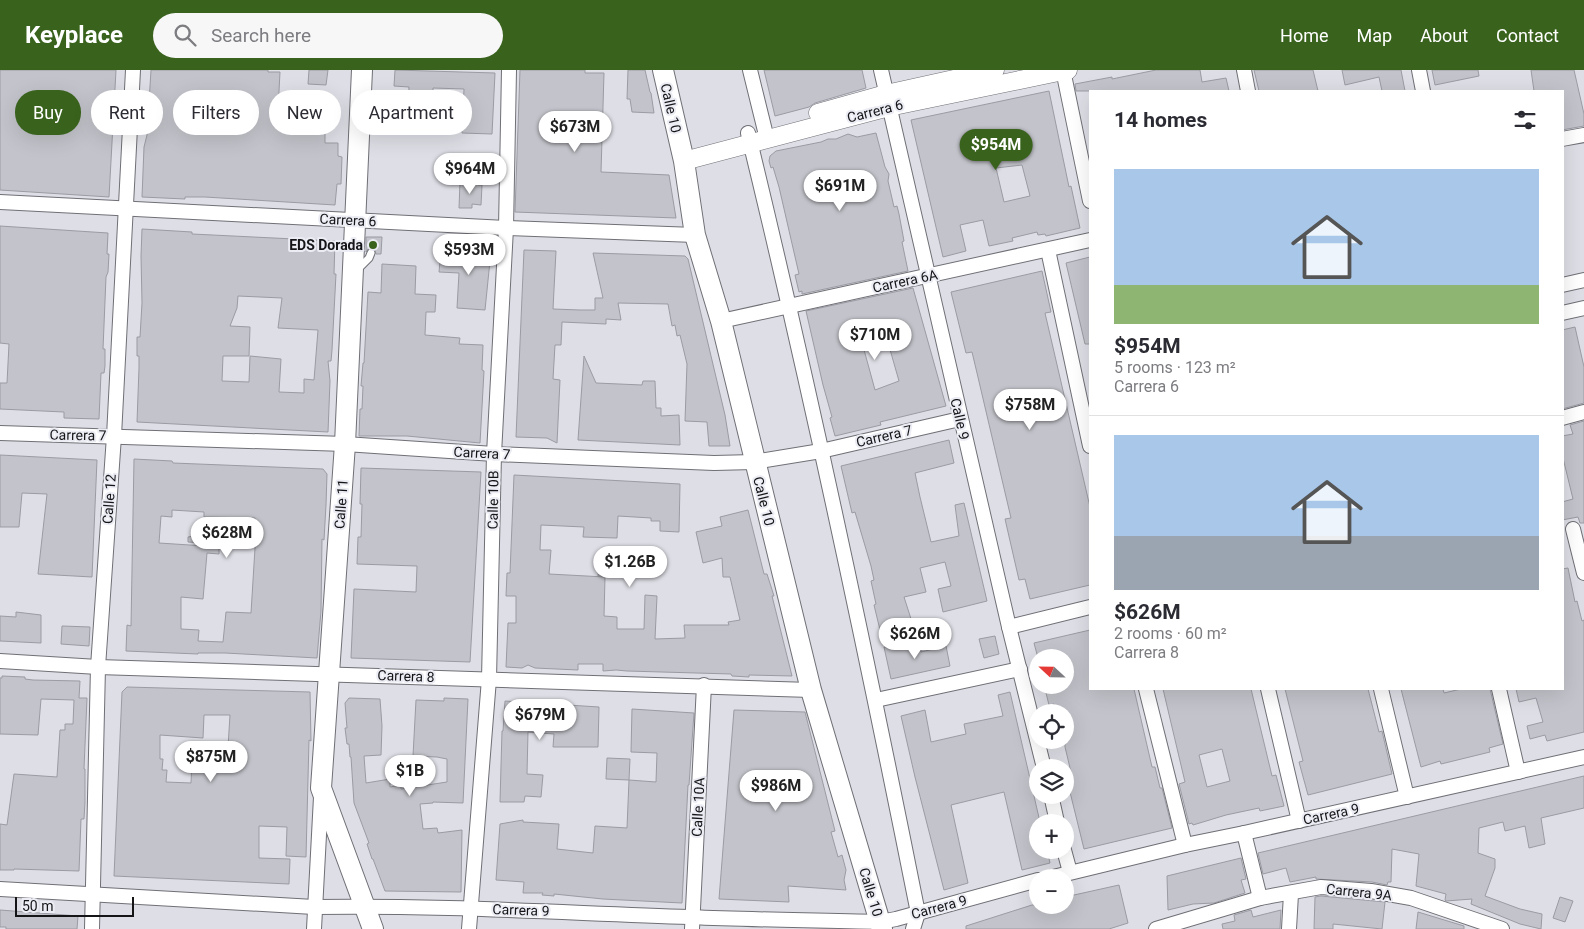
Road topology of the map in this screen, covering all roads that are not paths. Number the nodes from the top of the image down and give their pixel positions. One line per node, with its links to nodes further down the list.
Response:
1 (133, 70): 20 (street, Calle 12)
2 (362, 70): 21 (main road, Calle 11)
3 (509, 70): 22 (street, Calle 10B)
4 (662, 70): 17 (main road, Calle 10)
5 (750, 70): 15 (street)
6 (881, 70): 13 (street, Calle 9)
7 (995, 70): 13 (street, Carrera 6)
8 (1065, 70): 13 (street, Carrera 6); 18 (street)
9 (1244, 70): 11 (street)
10 (1419, 70): 12 (street)
11 (1248, 90)
12 (1423, 90)
13 (887, 100): 15 (street, Carrera 6); 28 (street, Calle 9)
14 (1584, 135): 16 (street)
15 (758, 136): 17 (street, Carrera 6); 31 (street)
16 (1564, 139)
17 (682, 154): 23 (main road, Calle 10)
18 (1089, 196)
19 (0, 202): 20 (street, Carrera 6)
20 (126, 209): 21 (street, Carrera 6); 39 (street, Calle 12)
21 (357, 225): 22 (street, Carrera 6); 27 (main road, Calle 11)
22 (506, 228): 23 (street, Carrera 6); 43 (street, Calle 10B)
23 (696, 235): 34 (main road, Calle 10)
24 (1089, 240): 25 (street, Carrera 6A)
25 (1048, 250): 28 (street, Carrera 6A); 40 (street)
26 (371, 253): 27 (lane)
27 (353, 274): 41 (main road, Calle 11)
28 (927, 276): 31 (street, Carrera 6A); 37 (street, Calle 9)
29 (1584, 280): 30 (street)
30 (1564, 285)
31 (790, 306): 34 (street, Carrera 6A); 42 (street)
32 (1584, 308): 33 (street)
33 (1564, 313)
34 (721, 321): 44 (main road, Calle 10)
35 (1584, 412): 36 (street)
36 (1564, 417)
37 (960, 419): 42 (street, Carrera 7); 48 (street, Calle 9)
38 (0, 433): 39 (street, Carrera 7)
39 (114, 436): 41 (street, Carrera 7); 50 (street, Calle 12)
40 (1089, 441)
41 (345, 444): 43 (street, Carrera 7); 52 (main road, Calle 11)
42 (821, 451): 44 (street, Carrera 7); 60 (street)
43 (494, 454): 44 (street, Carrera 7); 53 (street, Calle 10B)
44 (754, 462): 55 (main road, Calle 10)
45 (1573, 529): 46 (street)
46 (1584, 572)
47 (1089, 607): 48 (street)
48 (1009, 627): 51 (street, Calle 9)
49 (0, 661): 50 (street, Carrera 8)
50 (98, 667): 52 (street, Carrera 8); 73 (street, Calle 12)
51 (1020, 669): 60 (street); 62 (street, Calle 9)
52 (329, 673): 53 (street, Carrera 8); 64 (main road, Calle 11)
53 (489, 679): 54 (street, Carrera 8); 77 (street, Calle 10B)
54 (704, 686): 55 (street, Carrera 8); 79 (street, Calle 10A)
55 (811, 690): 80 (main road, Calle 10)
56 (1146, 690): 68 (street)
57 (1268, 690): 66 (street)
58 (1382, 690): 65 (street)
59 (1499, 690): 63 (street)
60 (876, 700): 78 (street)
61 (1584, 757): 63 (street, Carrera 9)
62 (1042, 759)
63 (1518, 772): 65 (street, Carrera 9)
64 (321, 788): 75 (main road, Calle 11); 76 (street)
65 (1406, 797): 66 (street, Carrera 9)
66 (1300, 821): 67 (street, Carrera 9)
67 (1244, 833): 68 (street, Carrera 9); 74 (street)
68 (1185, 845): 69 (street, Carrera 9)
69 (1074, 871)
70 (1029, 882): 78 (street, Carrera 9)
71 (0, 889): 73 (street, Carrera 9)
72 (1291, 894): 74 (street, Carrera 9A); 87 (street); 88 (street, Carrera 9A)
73 (93, 895): 76 (street, Carrera 9); 81 (street, Calle 12)
74 (1260, 898): 86 (street, Carrera 9A)
75 (365, 906): 76 (street, Carrera 9); 77 (street, Carrera 9); 83 (main road, Calle 11)
76 (314, 907): 82 (street)
77 (471, 908): 79 (street, Carrera 9); 84 (street, Calle 10B)
78 (918, 913): 80 (street, Carrera 9); 85 (street)
79 (692, 923): 80 (street, Carrera 9)
80 (881, 925)
81 (92, 929)
82 (314, 929)
83 (372, 929)
84 (469, 929)
85 (913, 929)
86 (1156, 929)
87 (1289, 929)
88 (1502, 929)

